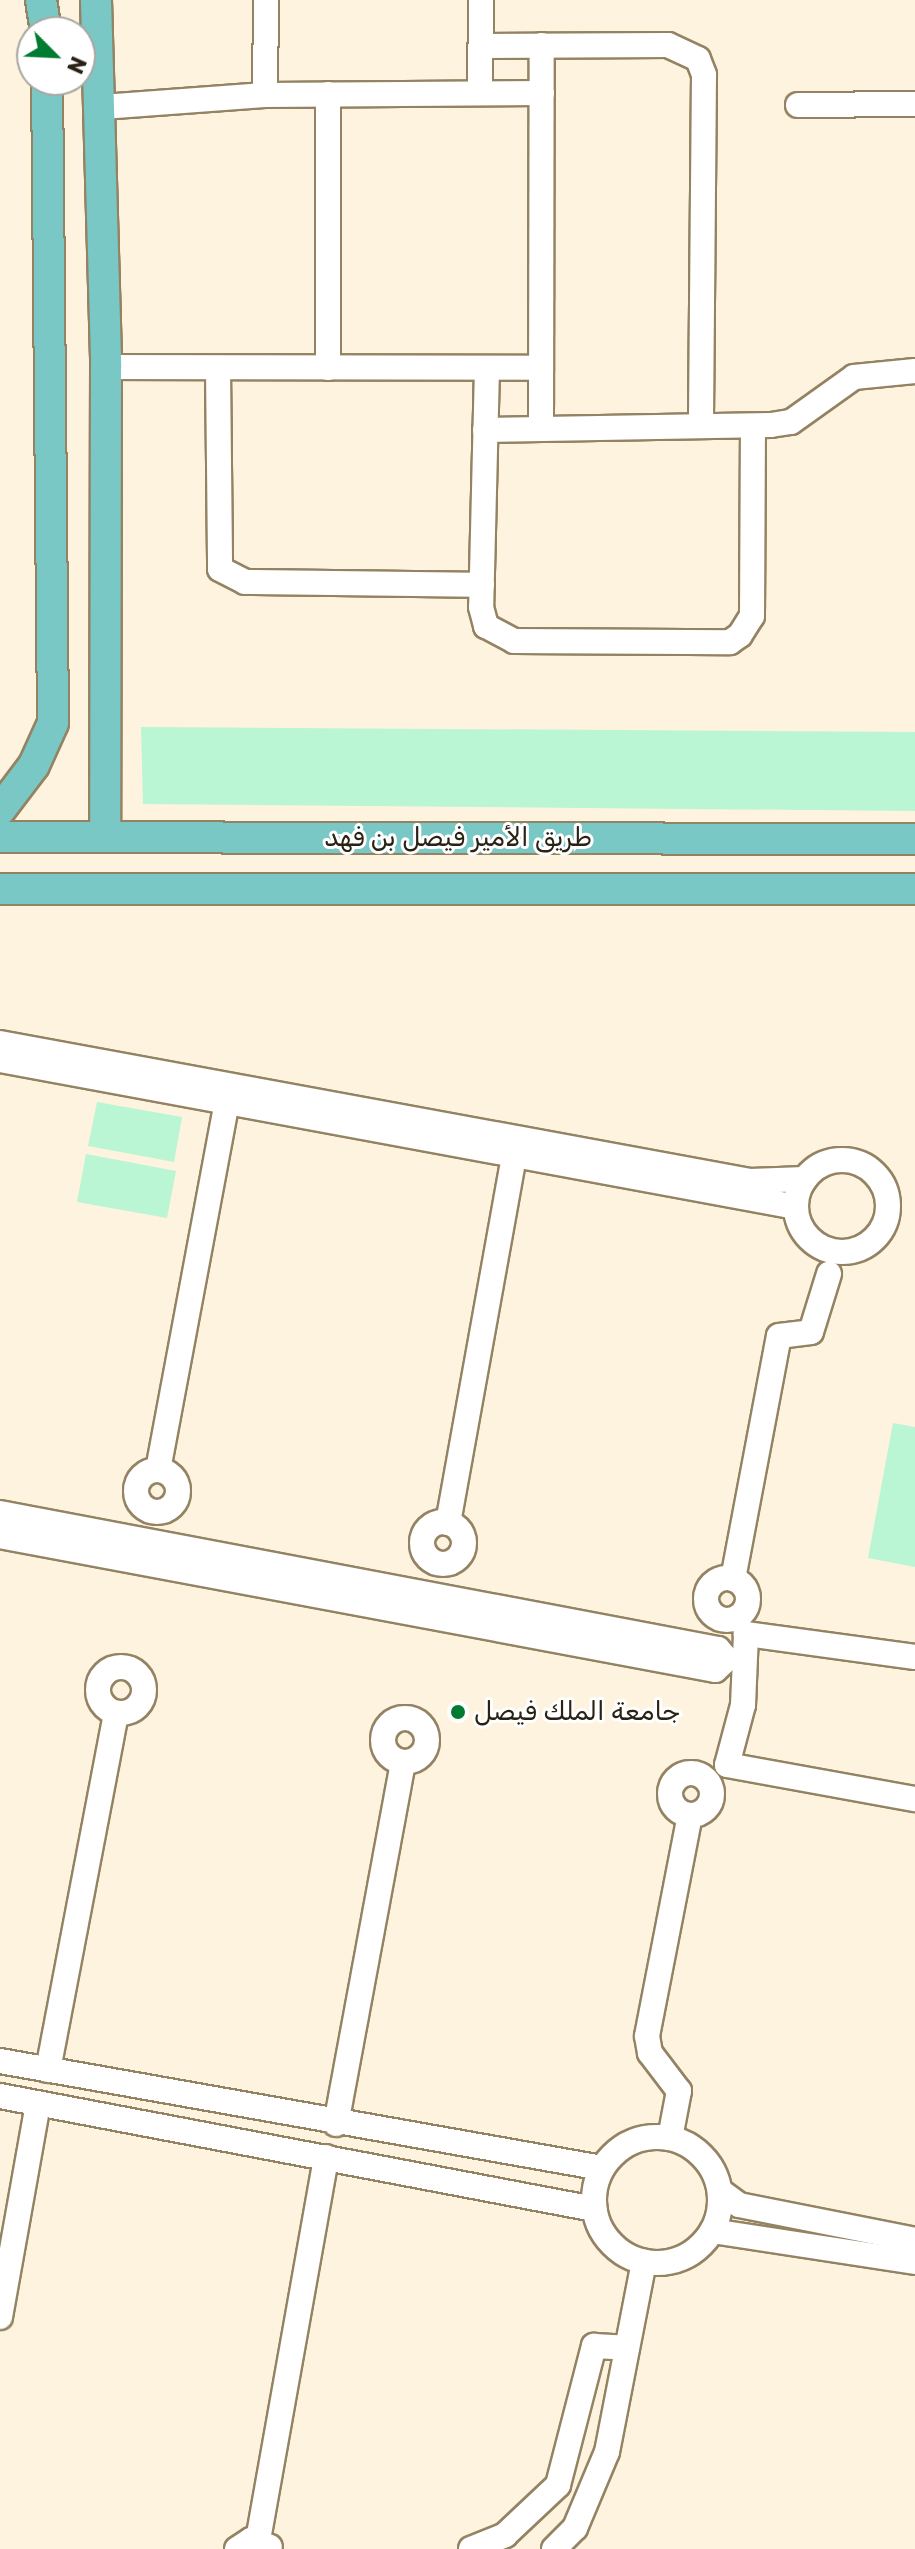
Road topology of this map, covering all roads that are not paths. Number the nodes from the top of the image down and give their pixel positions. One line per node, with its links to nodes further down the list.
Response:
1 (96, 0): 13 (main road)
2 (266, 0): 9 (street)
3 (481, 0): 5 (street)
4 (542, 45): 5 (street); 7 (street); 20 (street)
5 (481, 46): 6 (street)
6 (480, 93): 7 (street); 8 (street)
7 (542, 93): 18 (street)
8 (328, 94): 9 (street); 16 (street)
9 (265, 95): 13 (street)
10 (47, 96): 25 (main road)
11 (915, 104): 12 (street)
12 (798, 105)
13 (102, 107): 14 (main road)
14 (106, 367): 15 (street); 27 (main road)
15 (218, 368): 16 (street); 24 (street)
16 (328, 368): 17 (street)
17 (487, 368): 18 (street); 23 (street)
18 (541, 368): 22 (street)
19 (915, 371): 21 (street)
20 (701, 426): 21 (street); 22 (street)
21 (753, 426): 24 (street)
22 (541, 429): 23 (street)
23 (485, 430): 24 (street)
24 (482, 585)
25 (0, 810)
26 (0, 837): 27 (main road, طريق الأمير فيصل بن فهد)
27 (105, 837): 28 (main road, طريق الأمير فيصل بن فهد)
28 (915, 839)
29 (0, 889): 30 (main road, طريق الأمير فيصل بن فهد)
30 (915, 889)
31 (0, 1043): 35 (street)
32 (0, 1060): 33 (street)
33 (227, 1102): 34 (street); 38 (street)
34 (514, 1155): 36 (street); 40 (street)
35 (805, 1179): 36 (street); 37 (street)
36 (796, 1207): 37 (street)
37 (837, 1250): 43 (street)
38 (158, 1470)
39 (0, 1513): 43 (street)
40 (448, 1523)
41 (0, 1536): 43 (street)
42 (915, 1657): 46 (street)
43 (720, 1659)
44 (116, 1713): 49 (street)
45 (403, 1762): 52 (street)
46 (915, 1799)
47 (690, 1815): 53 (street)
48 (0, 2061): 49 (street)
49 (48, 2070): 52 (street)
50 (0, 2096): 51 (street)
51 (38, 2103): 54 (street); 62 (street)
52 (336, 2124): 55 (street)
53 (670, 2138): 55 (street); 56 (street)
54 (326, 2157): 57 (street); 64 (street)
55 (602, 2168): 57 (street)
56 (720, 2191): 58 (street); 59 (street)
57 (594, 2209): 60 (street)
58 (712, 2231): 60 (street); 61 (street)
59 (915, 2240)
60 (644, 2262): 63 (street)
61 (915, 2262)
62 (0, 2317)
63 (627, 2348): 65 (street); 66 (street)
64 (255, 2546)
65 (471, 2549)
66 (554, 2549)

